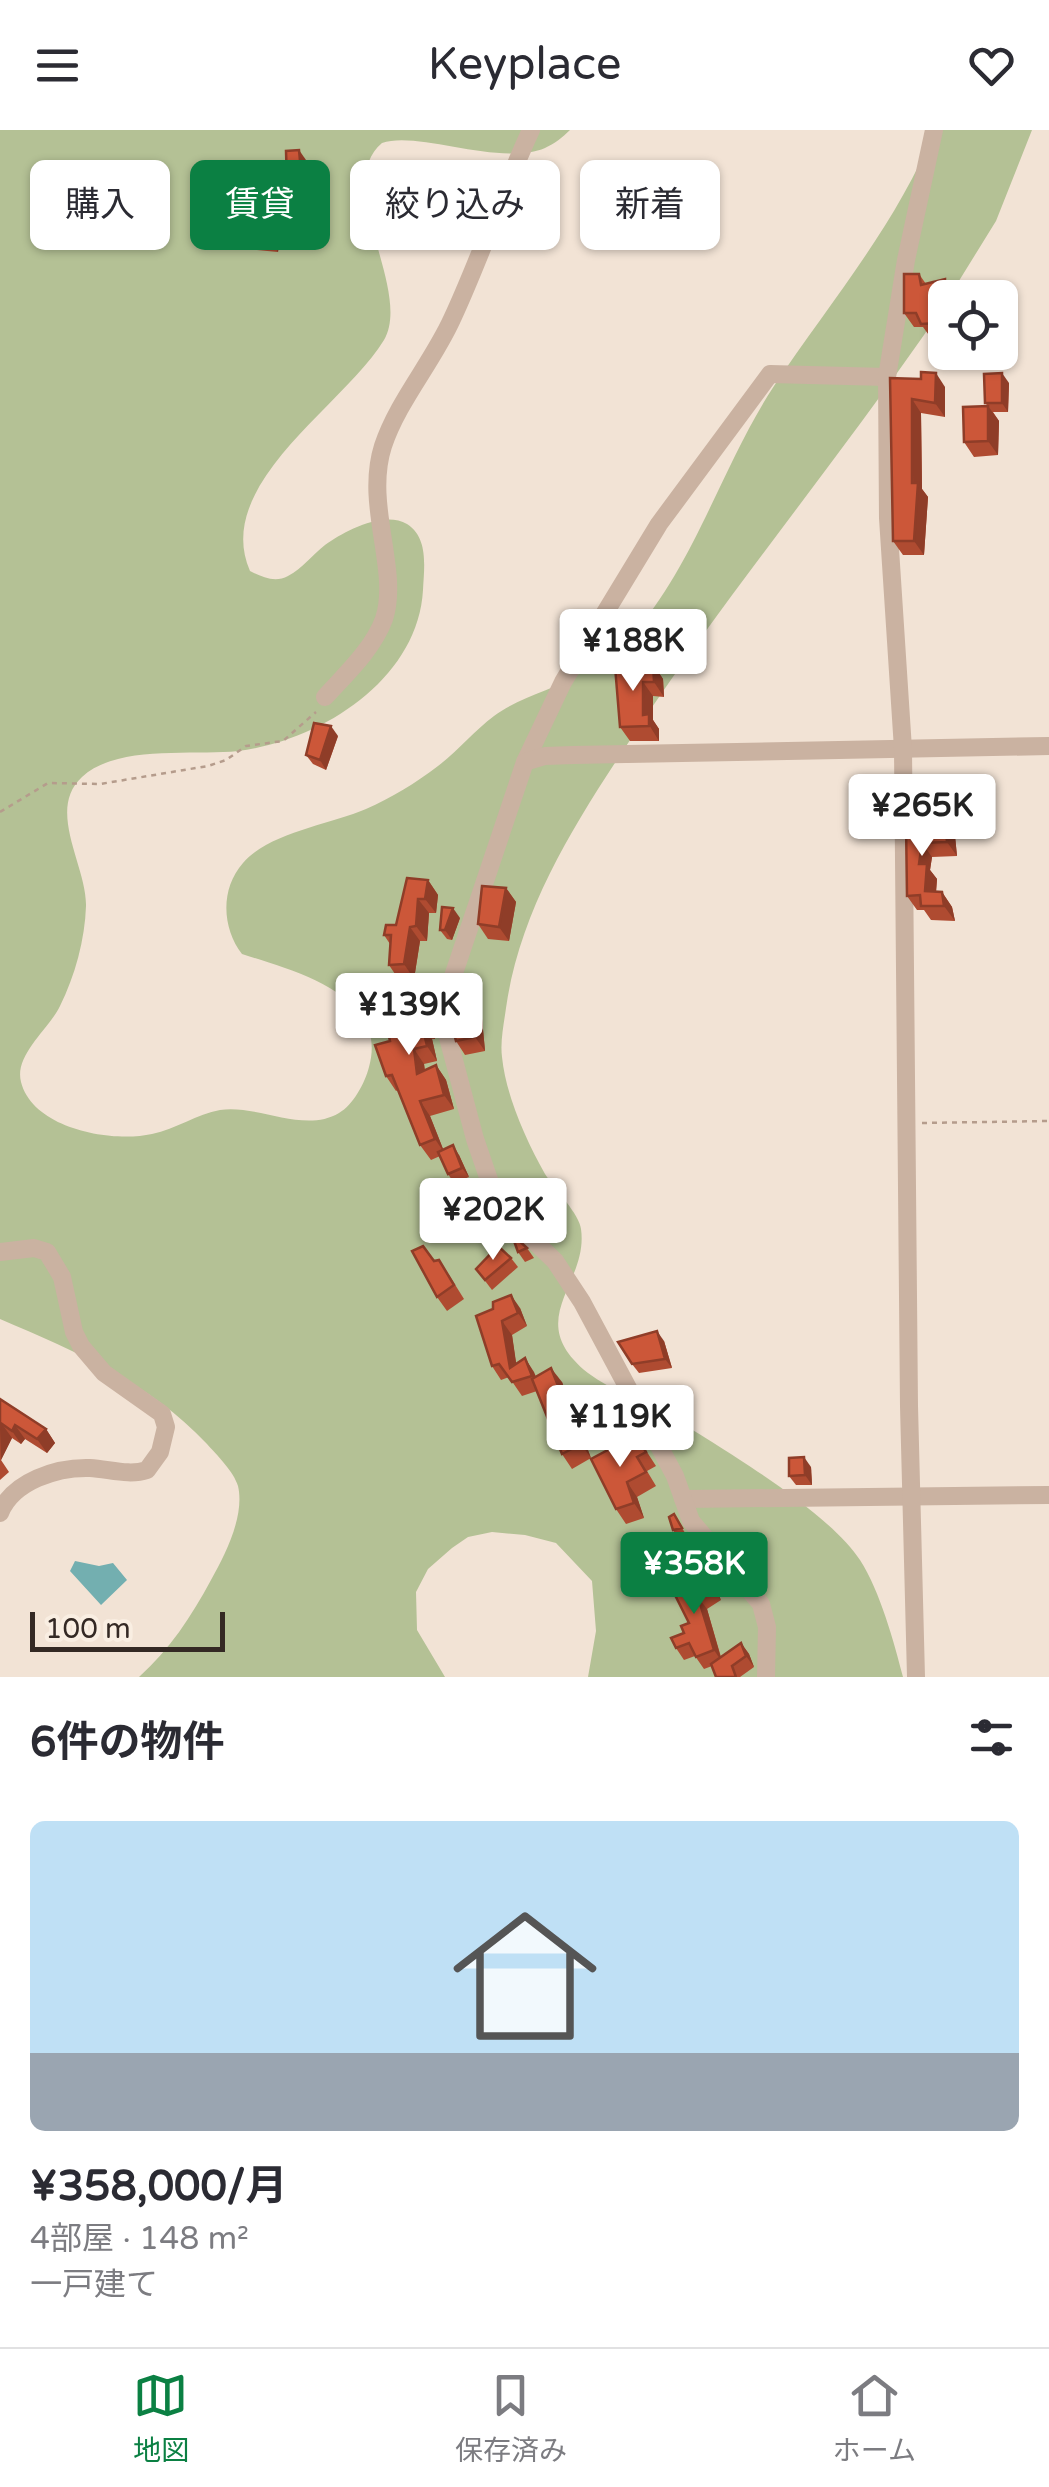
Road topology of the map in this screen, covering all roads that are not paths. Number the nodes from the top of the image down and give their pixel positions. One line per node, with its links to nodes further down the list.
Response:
1 (531, 130): 4 (street)
2 (934, 130): 3 (street)
3 (886, 378): 6 (street); 7 (street)
4 (325, 697)
5 (1049, 746): 6 (street)
6 (904, 749): 7 (street); 10 (street)
7 (525, 762): 11 (street)
8 (0, 1252): 12 (street)
9 (1049, 1495): 10 (street)
10 (911, 1497): 11 (street); 14 (street)
11 (683, 1498): 13 (street)
12 (0, 1513)
13 (766, 1677)
14 (916, 1677)

